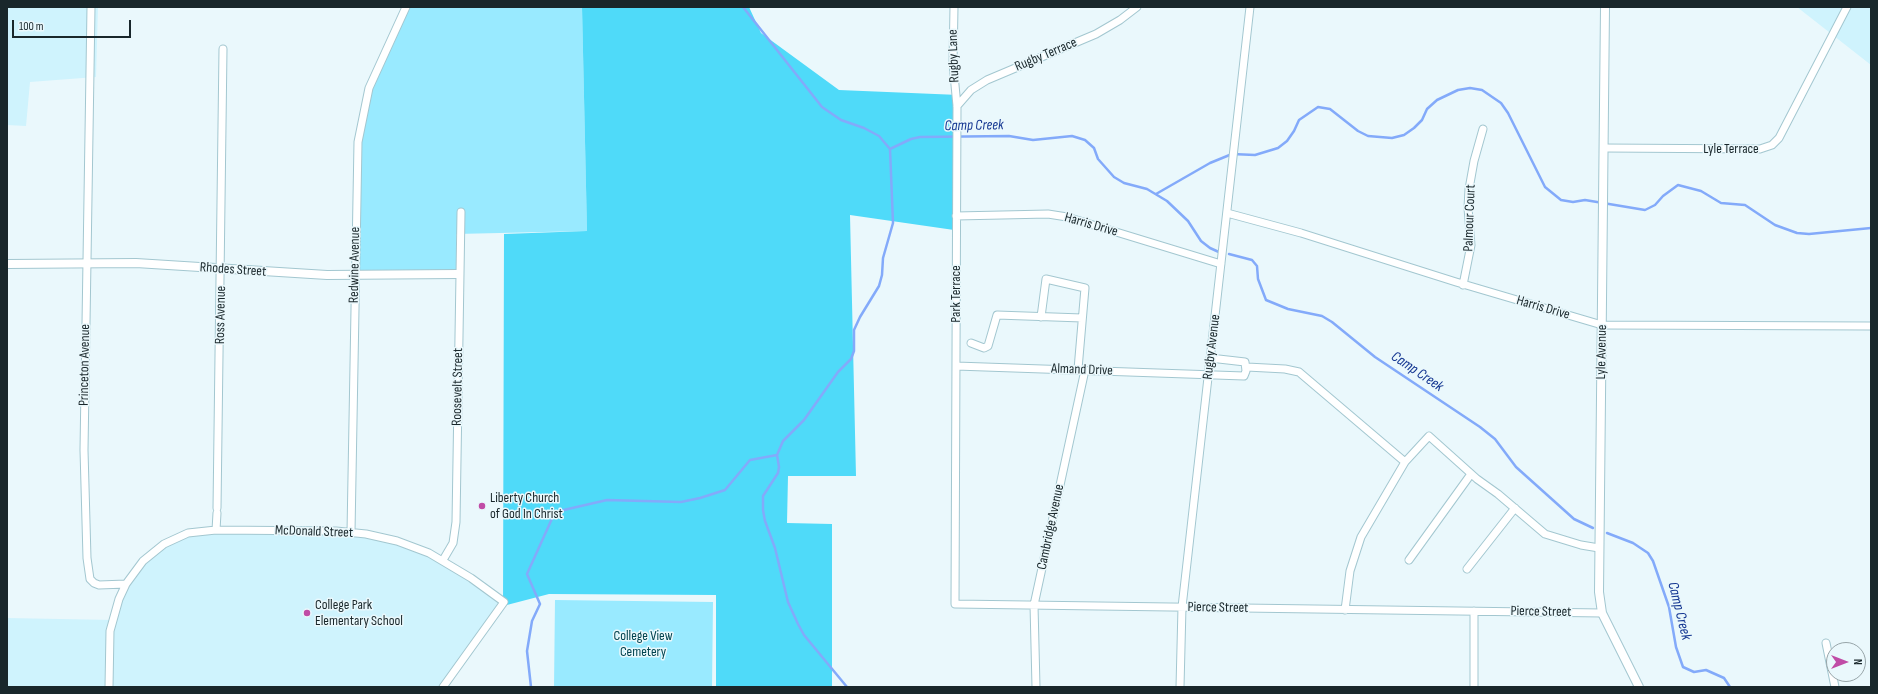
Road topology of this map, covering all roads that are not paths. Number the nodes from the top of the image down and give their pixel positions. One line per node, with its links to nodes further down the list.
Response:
1 (91, 7): 16 (street, Princeton Avenue)
2 (406, 7): 20 (street, Redwine Avenue)
3 (954, 7): 9 (street, Rugby Lane)
4 (1137, 7): 9 (street, Rugby Terrace)
5 (1250, 7): 13 (street, Rugby Avenue)
6 (1605, 7): 11 (street, Lyle Avenue)
7 (1847, 7): 11 (street, Lyle Terrace)
8 (223, 49): 18 (street, Ross Avenue)
9 (957, 106): 14 (street, Park Terrace)
10 (1483, 129): 21 (street, Palmour Court)
11 (1604, 148): 24 (street, Lyle Avenue)
12 (460, 212): 19 (street, Roosevelt Street)
13 (1227, 213): 17 (street, Rugby Avenue); 21 (street, Harris Drive)
14 (956, 216): 17 (street, Harris Drive); 28 (street, Park Terrace)
15 (7, 264): 16 (street, Rhodes Street)
16 (87, 264): 18 (street, Rhodes Street); 42 (street, Princeton Avenue)
17 (1221, 264): 27 (street, Rugby Avenue)
18 (221, 269): 20 (street, Rhodes Street); 36 (street, Ross Avenue)
19 (459, 274): 20 (street, Rhodes Street); 39 (street, Roosevelt Street)
20 (355, 275): 37 (street, Redwine Avenue)
21 (1463, 285): 24 (street, Harris Drive)
22 (1041, 317): 23 (street); 23 (street, Cambridge Avenue); 26 (street)
23 (1082, 318): 30 (street, Cambridge Avenue)
24 (1602, 325): 25 (street, Harris Drive); 38 (street, Lyle Avenue)
25 (1871, 326)
26 (970, 343)
27 (1210, 358): 29 (street); 31 (street, Rugby Avenue)
28 (956, 366): 30 (street, Almand Drive); 34 (street, Park Terrace)
29 (1247, 367): 31 (street, Almand Drive); 32 (street)
30 (1081, 370): 31 (street, Almand Drive); 43 (street, Cambridge Avenue)
31 (1209, 373): 44 (street, Rugby Avenue)
32 (1405, 462): 33 (street); 45 (street)
33 (1471, 474): 35 (street); 40 (street)
34 (955, 481): 43 (street, Pierce Street)
35 (1515, 508): 38 (street); 41 (street)
36 (216, 530): 37 (street, McDonald Street); 42 (street, McDonald Street)
37 (351, 532): 39 (street, McDonald Street)
38 (1599, 548): 47 (street, Lyle Avenue)
39 (444, 560): 49 (street, McDonald Street)
40 (1409, 560)
41 (1467, 569)
42 (126, 584): 48 (street)
43 (1034, 605): 44 (street, Pierce Street); 50 (street, Cambridge Avenue)
44 (1182, 607): 45 (street, Pierce Street); 51 (street, Rugby Avenue)
45 (1345, 610): 46 (street, Pierce Street)
46 (1474, 611): 47 (street, Pierce Street); 52 (street)
47 (1602, 613): 53 (street, Lyle Avenue)
48 (108, 687)
49 (443, 687)
50 (1036, 687)
51 (1180, 687)
52 (1474, 687)
53 (1639, 687)

